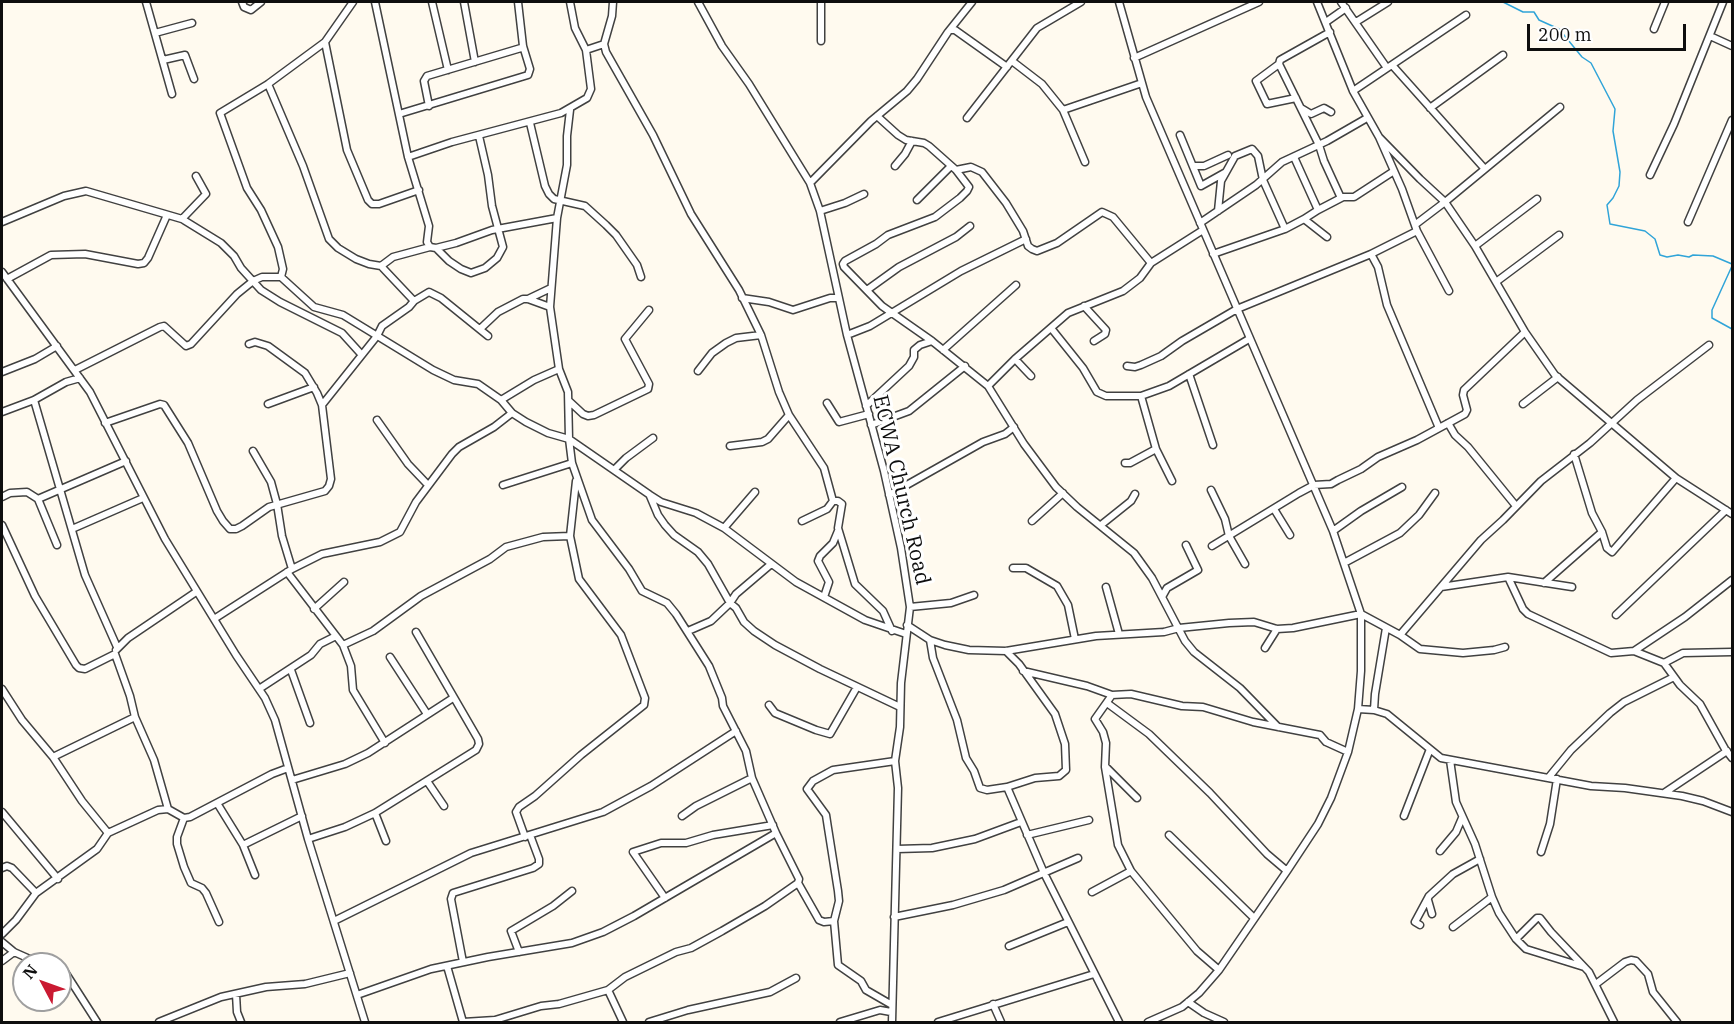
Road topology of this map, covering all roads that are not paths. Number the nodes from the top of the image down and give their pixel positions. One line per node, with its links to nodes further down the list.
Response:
1 (147, 2): 30 (street)
2 (242, 2): 3 (street)
3 (261, 2)
4 (352, 2): 33 (street)
5 (375, 2): 59 (street)
6 (432, 2): 45 (street)
7 (464, 2): 41 (street)
8 (519, 2): 35 (street)
9 (570, 2): 37 (street)
10 (613, 2): 34 (street)
11 (698, 2): 83 (street, ECWA Church Road)
12 (821, 2): 32 (street)
13 (972, 2): 28 (street)
14 (1081, 2): 42 (street)
15 (1119, 2): 39 (street)
16 (1317, 2): 24 (street)
17 (1341, 2): 22 (street)
18 (1388, 2): 25 (street)
19 (1665, 2): 27 (street)
20 (1723, 2): 31 (street)
21 (1255, 3): 39 (street)
22 (1346, 9): 24 (street); 25 (street)
23 (1466, 15): 44 (street)
24 (1326, 22): 29 (street)
25 (1356, 22): 44 (street)
26 (192, 23): 30 (street)
27 (1654, 29)
28 (951, 30): 42 (street); 60 (street)
29 (1330, 32): 43 (street); 49 (street)
30 (155, 33): 40 (street)
31 (1710, 36): 36 (street); 80 (street)
32 (821, 41)
33 (325, 42): 48 (street); 84 (street)
34 (604, 44): 37 (street); 128 (street)
35 (523, 46): 41 (street); 52 (street)
36 (1732, 46)
37 (586, 50): 56 (street)
38 (1503, 55): 55 (street)
39 (1134, 58): 47 (street)
40 (163, 60): 46 (street); 50 (street)
41 (475, 62): 45 (street)
42 (1010, 64): 57 (street); 61 (street)
43 (1279, 64): 51 (street); 51 (street)
44 (1390, 66): 49 (street); 55 (street)
45 (448, 70): 52 (street)
46 (194, 79)
47 (1142, 83): 57 (street); 100 (street)
48 (268, 84): 117 (street); 119 (street)
49 (1353, 91): 62 (street)
50 (172, 94)
51 (1296, 98): 54 (street)
52 (429, 106): 59 (street)
53 (1560, 106): 76 (street)
54 (1301, 108): 58 (street); 69 (street)
55 (1430, 108): 76 (street)
56 (570, 110): 64 (street); 88 (street)
57 (1063, 110): 73 (street)
58 (1331, 112)
59 (399, 114): 71 (street)
60 (877, 116): 68 (street); 83 (street)
61 (967, 118)
62 (1367, 118): 67 (street); 69 (street)
63 (1732, 120): 99 (street)
64 (530, 123): 66 (street); 88 (street)
65 (1180, 135): 75 (street)
66 (479, 136): 71 (street); 103 (street)
67 (1379, 137): 78 (street); 90 (street)
68 (912, 141): 74 (street); 77 (street)
69 (1319, 145): 72 (street); 86 (street)
70 (1228, 155): 75 (street)
71 (408, 157): 84 (street)
72 (1294, 157): 82 (street); 91 (street)
73 (1085, 162)
74 (895, 166)
75 (1193, 166): 79 (street)
76 (1484, 168): 90 (street)
77 (953, 169): 89 (street); 109 (street); 116 (street)
78 (1394, 171): 86 (street); 101 (street)
79 (1226, 172): 82 (street); 93 (street)
80 (1650, 175)
81 (196, 176): 96 (street)
82 (1263, 180): 93 (street); 104 (street)
83 (810, 183): 92 (street, ECWA Church Road)
84 (419, 190): 111 (street)
85 (864, 194): 92 (street)
86 (1341, 198): 91 (street)
87 (1537, 199): 110 (street)
88 (561, 200): 95 (street); 120 (street)
89 (917, 200)
90 (1445, 202): 101 (street); 110 (street)
91 (1318, 210): 97 (street)
92 (820, 211): 114 (street, ECWA Church Road)
93 (1218, 211): 100 (street)
94 (167, 215): 96 (street); 98 (street); 121 (street)
95 (557, 218): 103 (street); 125 (street)
96 (182, 219): 122 (street)
97 (1304, 219): 104 (street); 108 (street)
98 (2, 222)
99 (1688, 222)
100 (1200, 223): 105 (street)
101 (1416, 224): 106 (street)
102 (970, 226): 126 (street)
103 (498, 229): 111 (street); 111 (street)
104 (1285, 229): 112 (street)
105 (1203, 230): 112 (street); 115 (street)
106 (1417, 231): 113 (street); 127 (street)
107 (1559, 235): 123 (street)
108 (1327, 237)
109 (1026, 239): 115 (street); 136 (street)
110 (1475, 246): 123 (street)
111 (433, 248): 117 (street)
112 (1213, 254): 134 (street)
113 (1371, 254): 134 (street); 184 (street)
114 (830, 260): 116 (street); 129 (street, ECWA Church Road)
115 (1151, 263): 132 (street)
116 (843, 264): 126 (street)
117 (381, 266): 131 (street)
118 (2, 272): 121 (street)
119 (281, 277): 122 (street); 142 (street)
120 (641, 278)
121 (7, 279): 149 (street)
122 (253, 281): 151 (street); 156 (street)
123 (1496, 282): 139 (street)
124 (1016, 285): 150 (street)
125 (551, 288): 130 (street); 133 (street)
126 (867, 290): 136 (street)
127 (1449, 291)
128 (742, 298): 129 (street); 140 (street)
129 (839, 298): 141 (street, ECWA Church Road)
130 (528, 299): 133 (street); 138 (street)
131 (414, 301): 138 (street); 142 (street)
132 (1084, 306): 137 (street); 146 (street)
133 (550, 307): 155 (street)
134 (1237, 309): 144 (street); 154 (street)
135 (650, 310): 168 (street)
136 (893, 313): 141 (street); 145 (street)
137 (1051, 328): 152 (street); 165 (street)
138 (480, 329): 143 (street)
139 (1525, 332): 161 (street); 180 (street)
140 (761, 334): 157 (street); 177 (street)
141 (847, 334): 173 (street, ECWA Church Road)
142 (377, 336): 151 (street); 167 (street)
143 (488, 336)
144 (1249, 339): 159 (street); 200 (street)
145 (932, 341): 150 (street); 173 (street)
146 (1094, 341)
147 (249, 344): 164 (street)
148 (1709, 345): 181 (street)
149 (57, 346): 156 (street); 158 (street)
150 (943, 350): 153 (street)
151 (361, 354): 172 (street)
152 (1015, 359): 160 (street); 163 (street)
153 (965, 366): 163 (street); 182 (street)
154 (1127, 366)
155 (559, 369): 167 (street); 168 (street)
156 (75, 370): 162 (street)
157 (698, 371)
158 (2, 372)
159 (1189, 374): 165 (street); 187 (street)
160 (1031, 376)
161 (1558, 377): 171 (street); 181 (street)
162 (80, 378): 166 (street); 179 (street)
163 (988, 386): 183 (street)
164 (314, 387): 170 (street); 172 (street)
165 (1141, 396): 189 (street)
166 (34, 400): 174 (street); 204 (street)
167 (501, 400): 175 (street)
168 (569, 401): 186 (street)
169 (827, 403): 176 (street)
170 (268, 404)
171 (1523, 404)
172 (322, 405): 215 (street)
173 (867, 406): 176 (street, ECWA Church Road)
174 (2, 412)
175 (513, 413): 186 (street); 199 (street)
176 (869, 414): 182 (street, ECWA Church Road)
177 (789, 415): 188 (street); 214 (street)
178 (377, 420): 199 (street)
179 (105, 423): 192 (street); 215 (street)
180 (1448, 423): 184 (street); 216 (street)
181 (1611, 423): 191 (street); 197 (street)
182 (871, 424): 210 (street, ECWA Church Road)
183 (1014, 427): 207 (street); 210 (street)
184 (1439, 428): 200 (street)
185 (653, 438): 195 (street)
186 (569, 440): 193 (street); 195 (street)
187 (1213, 445)
188 (730, 446)
189 (1156, 449): 194 (street); 198 (street)
190 (253, 452): 215 (street)
191 (1574, 454): 216 (street); 228 (street)
192 (126, 461): 204 (street); 212 (street)
193 (572, 463): 196 (street); 201 (street)
194 (1125, 463)
195 (614, 470): 209 (street)
196 (577, 478): 230 (street); 261 (street)
197 (1676, 478): 218 (street); 228 (street)
198 (1172, 481)
199 (428, 485): 239 (street)
200 (1314, 485): 217 (street); 227 (street)
201 (503, 486)
202 (1402, 487): 227 (street)
203 (1211, 490): 231 (street)
204 (61, 491): 213 (street); 226 (street)
205 (755, 492): 224 (street)
206 (1435, 493): 235 (street)
207 (1063, 494): 221 (street); 223 (street)
208 (1135, 494): 223 (street)
209 (650, 495): 224 (street); 251 (street)
210 (889, 495): 252 (street, ECWA Church Road)
211 (2, 496): 213 (street)
212 (143, 498): 226 (street); 247 (street)
213 (38, 499): 232 (street)
214 (833, 501): 220 (street); 225 (street)
215 (277, 504): 239 (street)
216 (1516, 506): 246 (street)
217 (1274, 509): 229 (street); 231 (street)
218 (1725, 510): 219 (street); 255 (street)
219 (1732, 514)
220 (802, 521)
221 (1032, 521)
222 (2, 525): 273 (street)
223 (1101, 525): 250 (street)
224 (724, 528): 237 (street)
225 (838, 528): 249 (street); 262 (street)
226 (72, 529): 273 (street)
227 (1333, 531): 235 (street)
228 (1602, 532): 243 (street)
229 (1290, 535)
230 (570, 536): 270 (street); 333 (street)
231 (1229, 536): 234 (street); 236 (street)
232 (57, 545)
233 (1186, 545): 250 (street)
234 (1212, 546)
235 (1344, 563): 254 (street)
236 (1245, 564)
237 (770, 565): 249 (street); 251 (street)
238 (1013, 568): 268 (street)
239 (289, 570): 253 (street); 256 (street)
240 (1508, 577): 243 (street); 246 (street); 275 (street)
241 (1732, 580): 275 (street)
242 (344, 582): 253 (street)
243 (1544, 583): 244 (street)
244 (1572, 586)
245 (1106, 587): 265 (street)
246 (1440, 588): 266 (street)
247 (196, 592): 256 (street); 273 (street)
248 (974, 596): 252 (street)
249 (824, 597): 262 (street)
250 (1162, 597): 258 (street)
251 (730, 603): 261 (street); 282 (street)
252 (909, 607): 257 (street, ECWA Church Road)
253 (314, 609): 267 (street)
254 (1361, 614): 259 (street); 260 (street); 290 (street)
255 (1616, 615)
256 (214, 619): 284 (street)
257 (907, 624): 264 (street, ECWA Church Road); 269 (street)
258 (1179, 628): 259 (street); 265 (street); 295 (street)
259 (1277, 628): 272 (street)
260 (1386, 628): 266 (street); 291 (street)
261 (688, 631): 296 (street)
262 (892, 631): 264 (street)
263 (416, 632): 286 (street)
264 (906, 634): 289 (street, ECWA Church Road)
265 (1119, 634): 268 (street)
266 (1400, 635): 271 (street)
267 (336, 636): 270 (street); 279 (street)
268 (1075, 639): 274 (street)
269 (930, 640): 274 (street); 312 (street)
270 (344, 645): 297 (street)
271 (1504, 647)
272 (1265, 648)
273 (116, 650): 293 (street)
274 (1006, 651): 280 (street)
275 (1634, 651): 278 (street)
276 (1732, 652): 278 (street)
277 (390, 657): 292 (street)
278 (1664, 663): 281 (street)
279 (291, 670): 284 (street); 294 (street)
280 (1023, 671): 285 (street); 312 (street)
281 (1674, 677): 299 (street); 307 (street)
282 (857, 687): 288 (street); 289 (street)
283 (2, 689): 301 (street)
284 (260, 689): 306 (street)
285 (1112, 695): 287 (street); 295 (street)
286 (453, 698): 292 (street); 311 (street)
287 (1107, 703): 305 (street); 344 (street)
288 (768, 705)
289 (900, 707): 304 (street, ECWA Church Road)
290 (1358, 709): 291 (street); 300 (street)
291 (1374, 710): 298 (street)
292 (427, 714): 297 (street)
293 (135, 717): 301 (street); 317 (street)
294 (309, 723)
295 (1278, 727): 300 (street)
296 (736, 731): 308 (street); 333 (street)
297 (385, 743): 310 (street)
298 (1430, 749): 303 (street); 323 (street)
299 (1727, 751): 302 (street); 313 (street)
300 (1348, 752): 344 (street)
301 (53, 757): 330 (street)
302 (1732, 758)
303 (1450, 760): 307 (street); 325 (street)
304 (895, 761): 337 (street, ECWA Church Road); 359 (street)
305 (1105, 767): 314 (street); 343 (street)
306 (288, 768): 310 (street); 315 (street)
307 (1549, 777): 309 (street)
308 (752, 778): 322 (street); 328 (street)
309 (1557, 779): 313 (street); 339 (street)
310 (292, 780): 321 (street)
311 (427, 781): 316 (street); 320 (street)
312 (1006, 787): 327 (street)
313 (1664, 793): 319 (street)
314 (1137, 798)
315 (217, 803): 324 (street); 336 (street)
316 (444, 806)
317 (168, 809): 324 (street); 330 (street)
318 (2, 812): 347 (street)
319 (1732, 812)
320 (375, 813): 334 (street); 335 (street)
321 (302, 816): 334 (street); 336 (street)
322 (682, 816)
323 (1404, 816)
324 (184, 818): 360 (street)
325 (1462, 818): 338 (street); 341 (street)
326 (1089, 820): 331 (street)
327 (1021, 822): 331 (street); 337 (street)
328 (773, 825): 329 (street); 353 (street)
329 (776, 832): 348 (street); 353 (street)
330 (108, 833): 347 (street)
331 (1027, 835): 345 (street)
332 (1169, 835): 357 (street)
333 (527, 836): 358 (street); 370 (street)
334 (308, 839): 358 (street)
335 (386, 841)
336 (243, 845): 346 (street)
337 (897, 849): 356 (street, ECWA Church Road)
338 (1440, 851)
339 (1541, 852)
340 (1077, 858): 345 (street)
341 (1480, 858): 352 (street); 354 (street)
342 (2, 868): 350 (street)
343 (1131, 871): 351 (street); 373 (street)
344 (1287, 871): 357 (street)
345 (1044, 873): 356 (street); 361 (street)
346 (255, 875)
347 (58, 879): 350 (street)
348 (798, 883): 359 (street); 379 (street)
349 (572, 891): 369 (street)
350 (36, 892): 364 (street)
351 (1092, 892)
352 (1492, 897): 363 (street); 365 (street)
353 (665, 898): 369 (street)
354 (1427, 899): 355 (street); 362 (street)
355 (1432, 914)
356 (894, 917): 384 (street, ECWA Church Road)
357 (1254, 918): 373 (street)
358 (334, 921): 374 (street)
359 (834, 921): 384 (street)
360 (219, 922)
361 (1068, 922): 367 (street); 375 (street)
362 (1420, 925)
363 (1453, 927)
364 (2, 934)
365 (1516, 939): 372 (street); 372 (street)
366 (2, 942): 368 (street)
367 (1009, 946)
368 (14, 952)
369 (519, 952): 370 (street)
370 (463, 962): 371 (street)
371 (447, 966): 381 (street); 385 (street)
372 (1584, 967): 378 (street)
373 (1219, 970): 382 (street)
374 (350, 973): 380 (street); 381 (street)
375 (1094, 974): 383 (street); 396 (street)
376 (796, 978): 391 (street)
377 (72, 983): 386 (street)
378 (1596, 984): 399 (street); 400 (street)
379 (609, 990): 385 (street); 390 (street)
380 (236, 994): 387 (street); 388 (street)
381 (357, 995): 389 (street)
382 (1188, 1002): 397 (street); 398 (street)
383 (993, 1004): 394 (street); 395 (street)
384 (892, 1008): 392 (street); 393 (street, ECWA Church Road)
385 (496, 1021)
386 (97, 1023)
387 (159, 1023)
388 (241, 1023)
389 (365, 1023)
390 (623, 1023)
391 (649, 1023)
392 (840, 1023)
393 (892, 1023)
394 (938, 1023)
395 (1001, 1023)
396 (1119, 1023)
397 (1148, 1023)
398 (1224, 1023)
399 (1614, 1023)
400 (1677, 1023)

